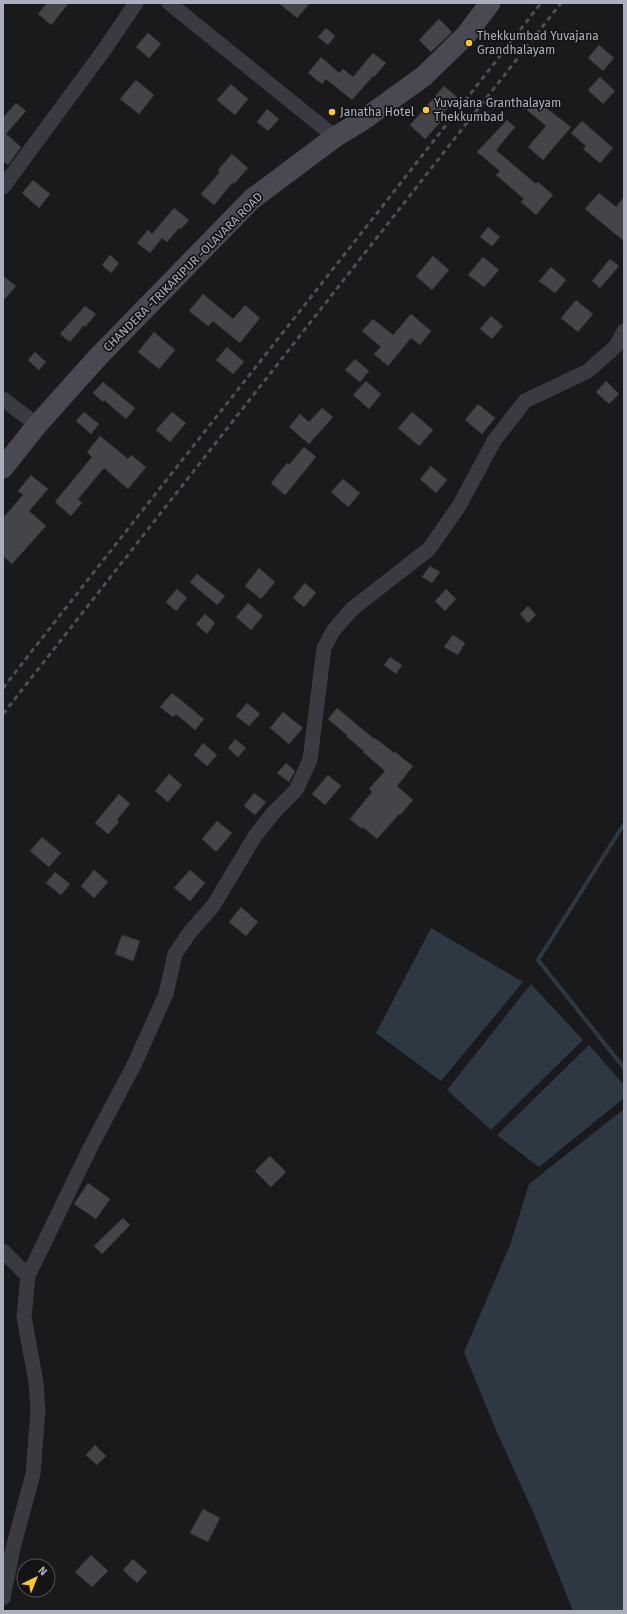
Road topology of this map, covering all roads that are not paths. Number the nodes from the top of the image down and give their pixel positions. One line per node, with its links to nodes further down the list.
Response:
1 (136, 3): 5 (street)
2 (169, 3): 4 (street)
3 (490, 3): 4 (main road, CHANDERA -TRIKARIPUR -OLAVARA ROAD)
4 (335, 137): 8 (main road, CHANDERA -TRIKARIPUR -OLAVARA ROAD)
5 (3, 187)
6 (624, 331): 11 (street)
7 (3, 398): 8 (street)
8 (36, 425): 9 (main road, CHANDERA -TRIKARIPUR -OLAVARA ROAD)
9 (3, 468)
10 (3, 1251): 11 (street)
11 (28, 1276): 12 (street)
12 (3, 1598)

